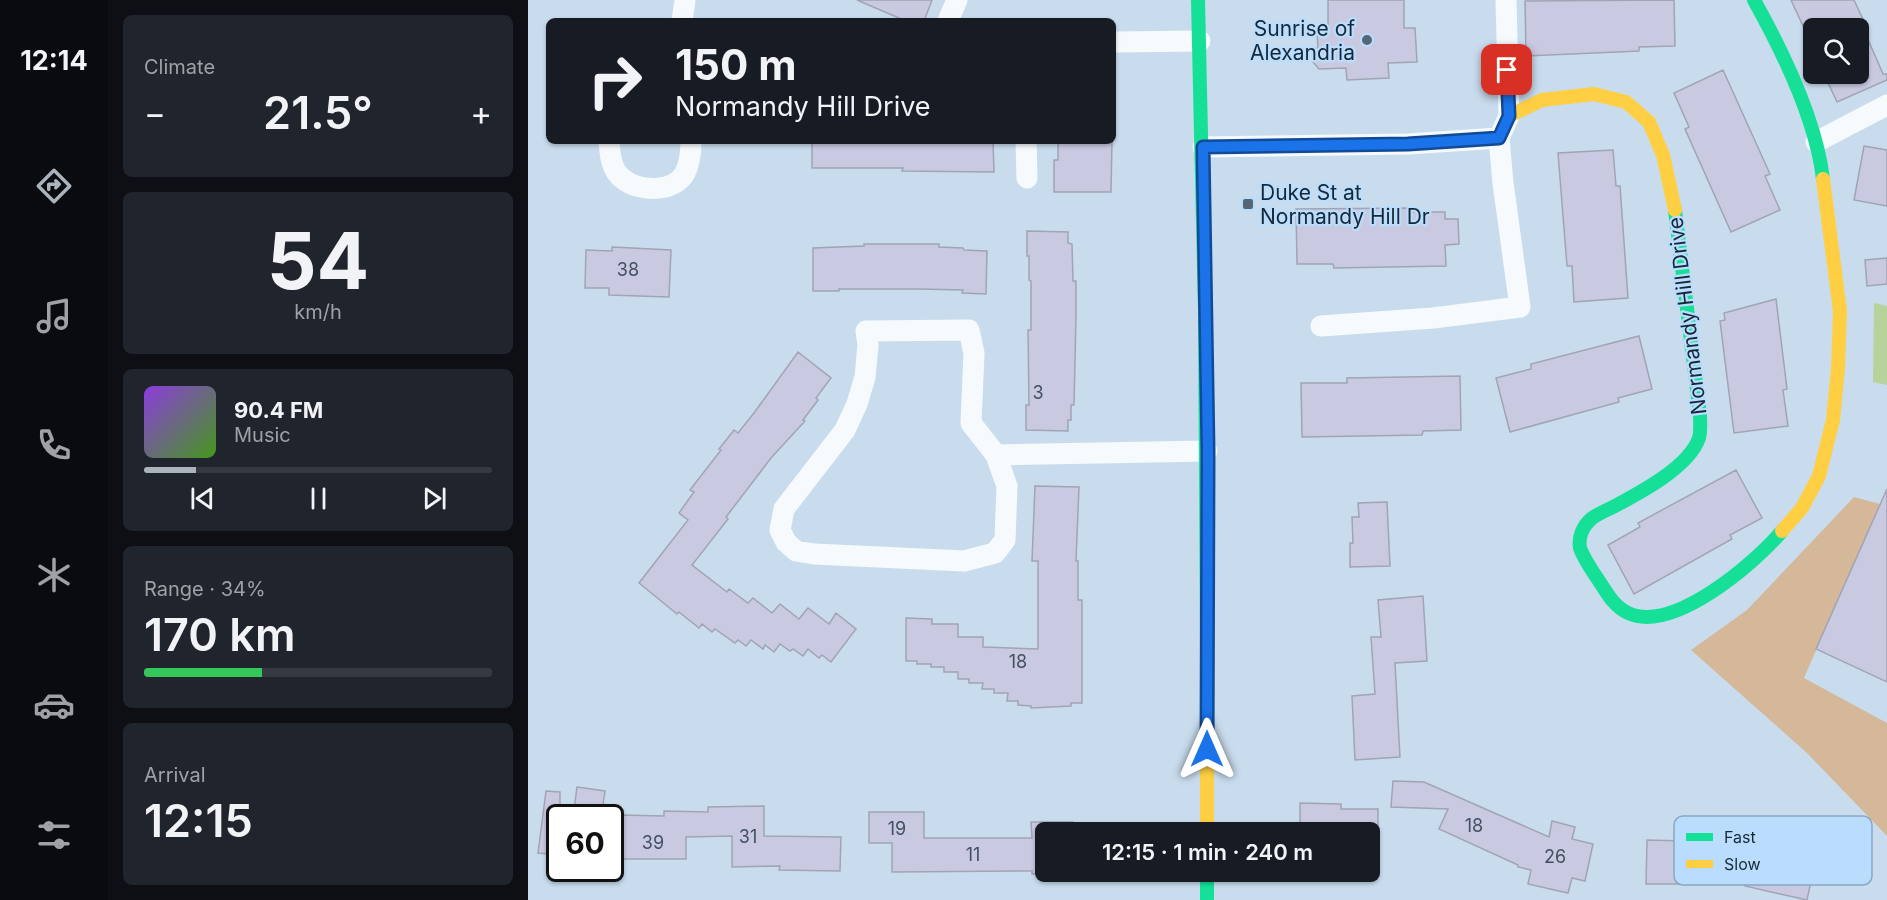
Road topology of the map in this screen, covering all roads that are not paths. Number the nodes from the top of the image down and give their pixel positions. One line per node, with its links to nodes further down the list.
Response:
1 (685, 0): 6 (street)
2 (957, 0): 7 (street)
3 (1198, 0): 8 (street)
4 (1506, 0): 11 (street)
5 (1754, 0): 13 (street, Normandy Hill Drive)
6 (682, 18)
7 (949, 18)
8 (1200, 41): 9 (street); 17 (street)
9 (1116, 42)
10 (1887, 105): 13 (street)
11 (1509, 116): 12 (street); 13 (street, Normandy Hill Drive)
12 (1499, 138): 17 (street); 19 (street)
13 (1816, 142)
14 (609, 144): 15 (street)
15 (691, 144)
16 (1026, 144): 18 (street)
17 (1203, 147): 20 (street)
18 (1027, 178)
19 (1321, 326)
20 (1208, 451): 21 (street); 22 (street)
21 (996, 455): 21 (street)
22 (1207, 822)
23 (1207, 882): 24 (street)
24 (1207, 900)

